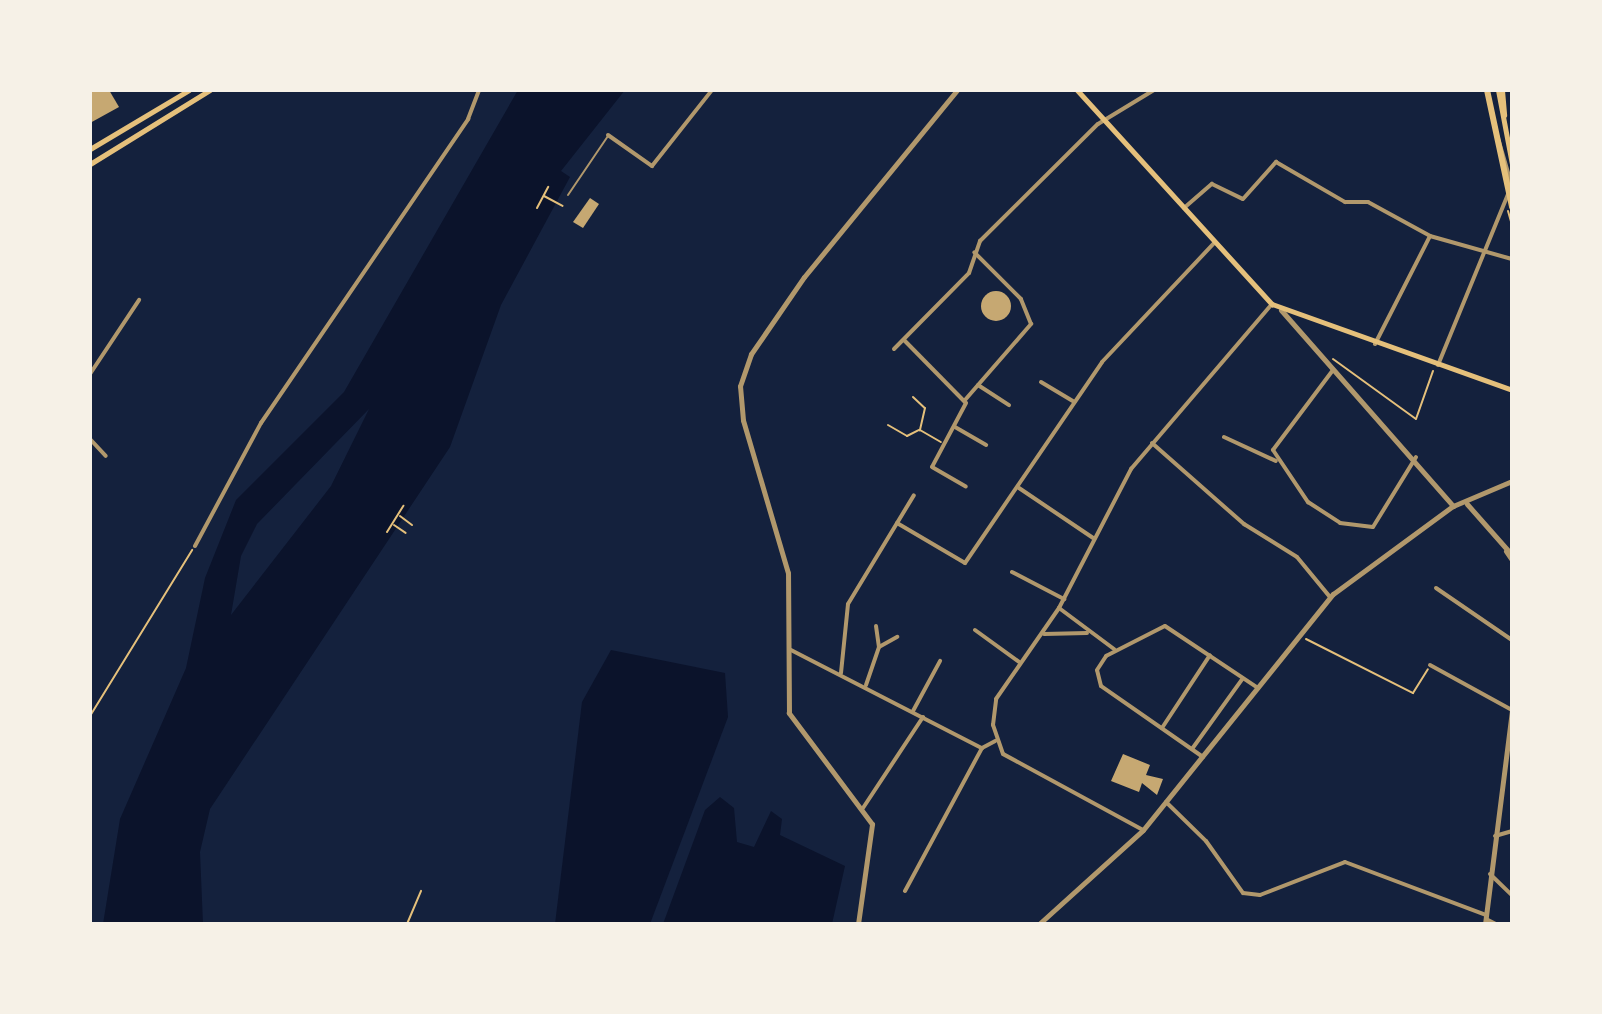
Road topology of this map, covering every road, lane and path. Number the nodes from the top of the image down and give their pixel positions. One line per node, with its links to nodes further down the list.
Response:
1 (189, 90): 13 (main road)
2 (210, 90): 14 (main road)
3 (479, 90): 73 (street)
4 (712, 90): 11 (street)
5 (957, 90): 88 (street)
6 (1077, 90): 10 (main road)
7 (1154, 90): 10 (street)
8 (1487, 90): 12 (main road)
9 (1500, 90): 15 (main road)
10 (1104, 120): 24 (main road); 29 (street)
11 (608, 135): 19 (lane)
12 (1500, 148): 16 (street); 18 (main road)
13 (90, 149)
14 (90, 164)
15 (1512, 164)
16 (1512, 186)
17 (548, 187): 20 (path)
18 (1508, 194): 21 (main road); 28 (street)
19 (568, 195)
20 (544, 196): 22 (path); 23 (path)
21 (1509, 205): 25 (path)
22 (563, 206)
23 (537, 208)
24 (1183, 208): 26 (street); 27 (main road)
25 (1512, 225)
26 (1430, 236): 28 (street); 35 (street)
27 (1215, 242): 32 (main road); 46 (street)
28 (1484, 251): 30 (street); 38 (street)
29 (974, 252): 34 (street); 42 (street)
30 (1512, 259)
31 (139, 300): 40 (street)
32 (1272, 304): 33 (main road); 54 (street)
33 (1281, 310): 35 (main road); 39 (street)
34 (904, 340): 36 (street); 45 (street)
35 (1375, 344): 38 (main road)
36 (894, 349)
37 (1333, 359): 38 (path)
38 (1436, 368): 43 (main road)
39 (1333, 370): 57 (street); 58 (street)
40 (90, 374)
41 (1041, 382): 46 (street)
42 (978, 385): 45 (street); 47 (street)
43 (1512, 390)
44 (913, 397): 50 (path)
45 (965, 400): 49 (street)
46 (1074, 402): 61 (street)
47 (1009, 405)
48 (888, 425): 50 (path)
49 (955, 427): 55 (street); 60 (street)
50 (920, 430): 53 (path)
51 (1224, 437): 58 (street)
52 (90, 439): 56 (street)
53 (942, 443)
54 (1152, 443): 72 (street); 77 (street)
55 (986, 445)
56 (106, 456)
57 (1416, 457): 58 (street); 65 (street)
58 (1276, 461)
59 (1512, 481): 63 (street)
60 (966, 487)
61 (1019, 488): 68 (street); 72 (street)
62 (914, 495): 68 (street)
63 (1467, 504): 65 (street); 74 (street)
64 (403, 506): 66 (path)
65 (1453, 506): 77 (street)
66 (398, 515): 67 (path); 69 (path)
67 (392, 523): 70 (path); 71 (path)
68 (897, 523): 95 (street)
69 (412, 525)
70 (387, 532)
71 (406, 533)
72 (1093, 539): 78 (street)
73 (195, 546): 102 (path)
74 (1512, 558)
75 (1012, 572): 78 (street)
76 (1436, 588): 86 (street)
77 (1330, 597): 99 (street)
78 (1064, 599): 79 (street)
79 (1059, 608): 82 (street); 83 (street)
80 (876, 626): 87 (street)
81 (975, 630): 92 (street)
82 (1090, 633): 83 (street); 89 (street)
83 (1043, 634): 92 (street)
84 (897, 637): 87 (street)
85 (1306, 639): 93 (path)
86 (1512, 640)
87 (879, 647): 98 (street)
88 (789, 649): 95 (street); 111 (street)
89 (1114, 649): 90 (street); 105 (street)
90 (1210, 655): 97 (street); 105 (street)
91 (940, 661): 96 (street)
92 (1019, 662): 106 (street)
93 (1430, 665): 100 (street)
94 (924, 671): 96 (street)
95 (841, 673): 98 (street)
96 (932, 676): 101 (street)
97 (1243, 678): 99 (street); 108 (street)
98 (865, 686): 101 (street)
99 (1258, 688): 109 (street)
100 (1512, 710): 104 (street)
101 (913, 711): 103 (street)
102 (90, 716)
103 (923, 716): 107 (street); 111 (street)
104 (1510, 727): 114 (street)
105 (1162, 728): 108 (street)
106 (995, 741): 107 (street); 112 (street)
107 (982, 748): 117 (street)
108 (1192, 749): 109 (street)
109 (1203, 757): 110 (street)
110 (1166, 802): 112 (street); 119 (street)
111 (863, 808): 121 (street)
112 (1143, 830): 122 (street)
113 (1512, 831): 114 (street)
114 (1494, 836): 115 (street)
115 (1490, 874): 118 (street); 119 (street)
116 (421, 891): 120 (path)
117 (905, 891)
118 (1512, 895)
119 (1486, 919): 123 (street)
120 (407, 924)
121 (858, 924)
122 (1039, 924)
123 (1496, 924)

